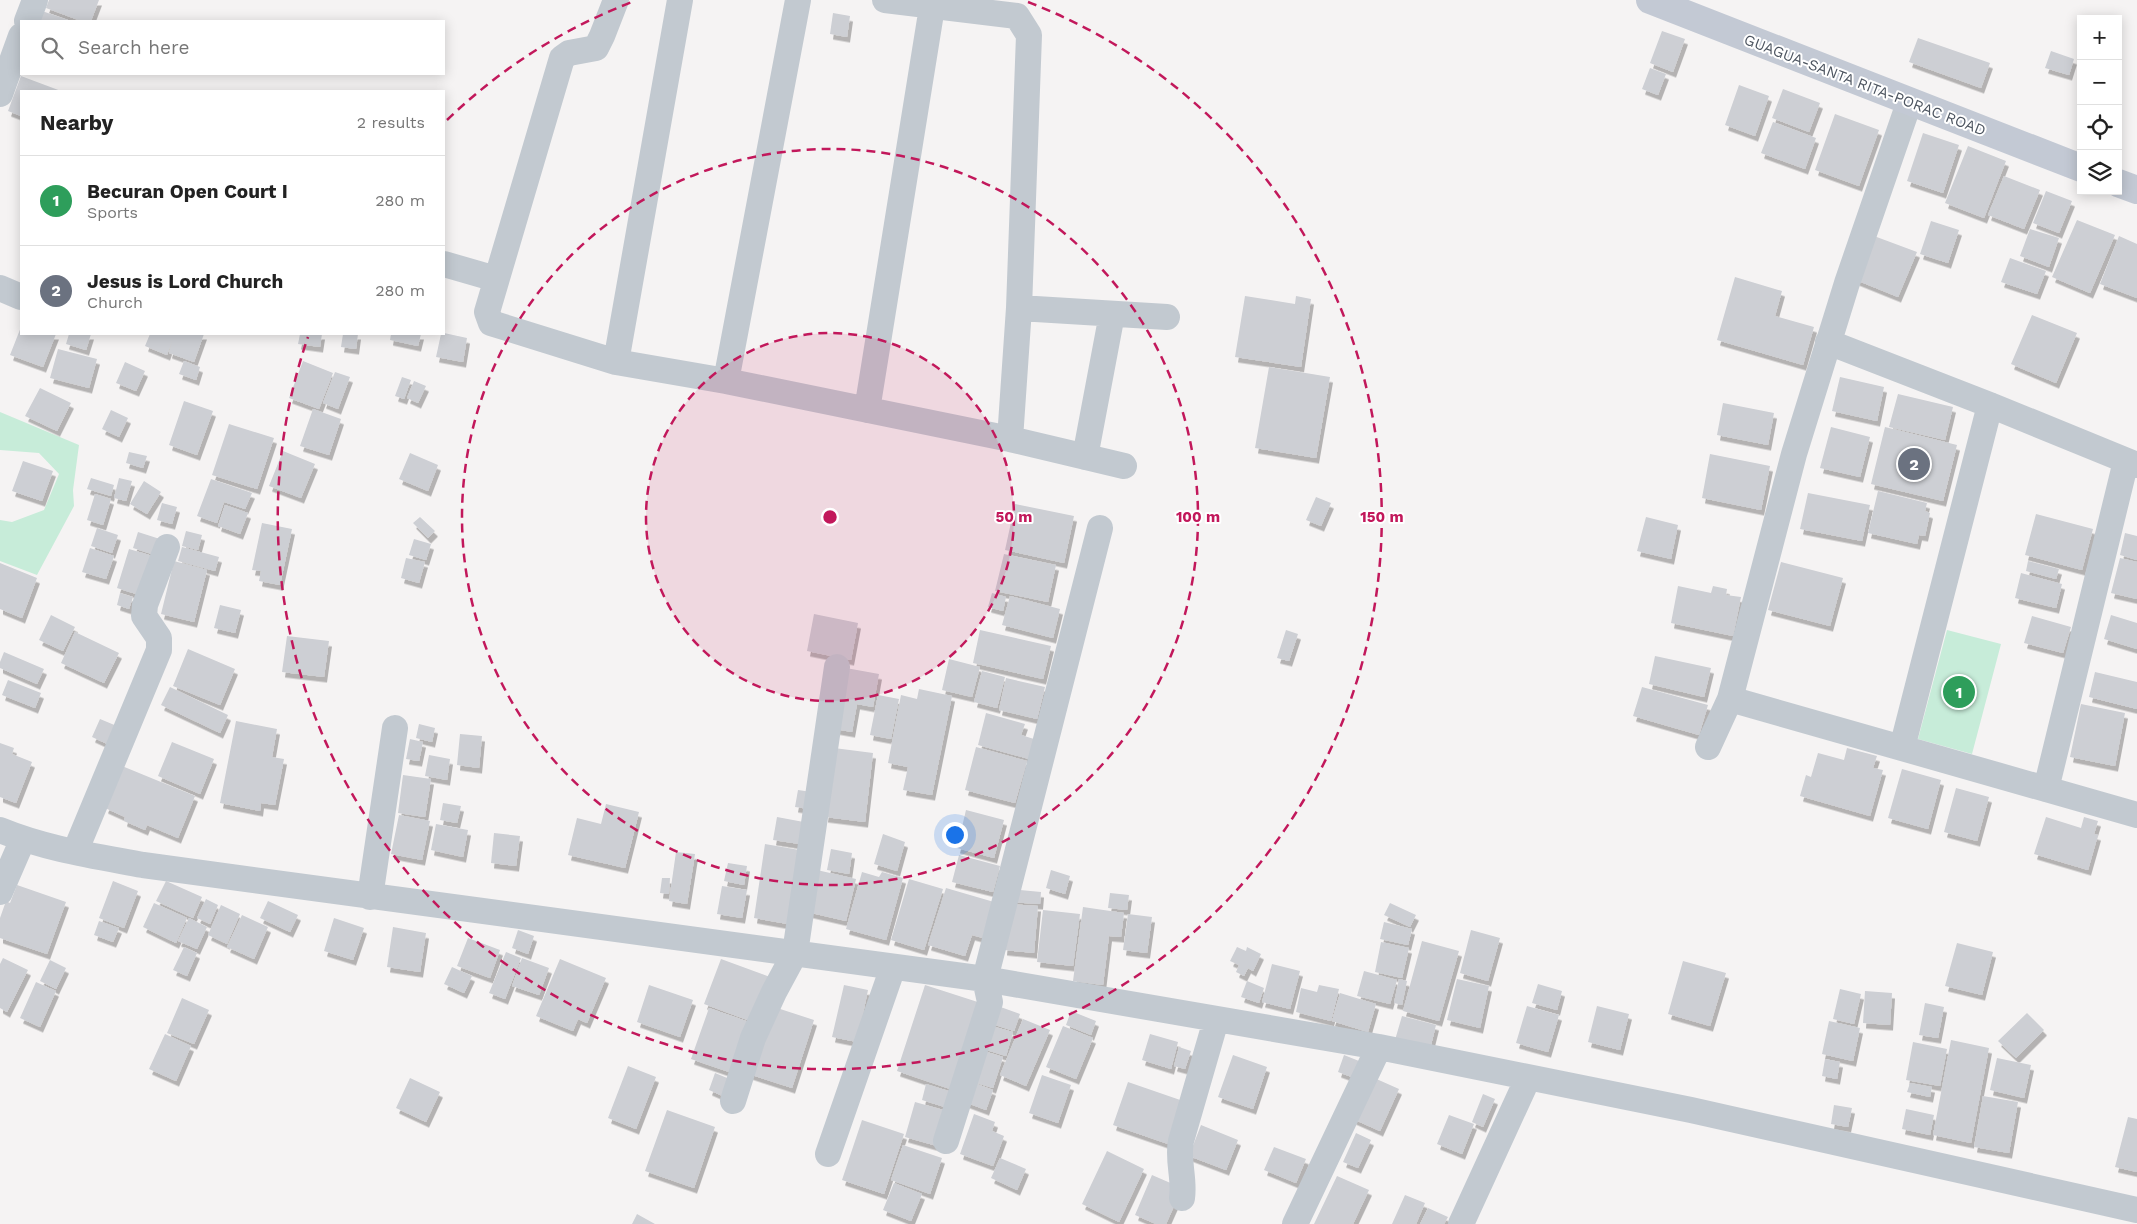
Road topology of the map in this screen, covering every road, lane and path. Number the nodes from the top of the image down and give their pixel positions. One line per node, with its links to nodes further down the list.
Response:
1 (35, 0): 8 (street)
2 (616, 0): 18 (street)
3 (680, 0): 25 (street)
4 (798, 0): 26 (street)
5 (886, 0): 7 (street)
6 (1650, 0): 13 (main road, GUAGUA-SANTA RITA-PORAC ROAD)
7 (932, 7): 21 (street); 28 (street)
8 (27, 20)
9 (0, 27): 10 (street)
10 (20, 36)
11 (20, 39): 12 (street)
12 (0, 94)
13 (1909, 102): 14 (main road, GUAGUA-SANTA RITA-PORAC ROAD); 24 (street)
14 (2077, 166)
15 (2122, 184): 16 (main road)
16 (2137, 190)
17 (445, 264): 18 (street)
18 (496, 279): 25 (street)
19 (0, 288): 20 (street)
20 (20, 298)
21 (1019, 308): 22 (street); 29 (street)
22 (1112, 314): 23 (street); 30 (street)
23 (1167, 317)
24 (1828, 342): 27 (street); 36 (street)
25 (616, 362): 26 (street)
26 (726, 381): 28 (street)
27 (1990, 405): 31 (street); 39 (street)
28 (867, 410): 29 (street)
29 (1010, 439): 30 (street)
30 (1085, 457): 32 (street)
31 (2131, 463): 40 (street)
32 (1124, 466)
33 (1100, 528): 48 (street)
34 (167, 547): 43 (street)
35 (837, 667): 46 (street)
36 (1730, 699): 38 (street); 39 (street)
37 (395, 728): 45 (street)
38 (1708, 747)
39 (1902, 748): 40 (street)
40 (2046, 789): 41 (street)
41 (2137, 815)
42 (12, 835): 43 (street); 44 (street)
43 (75, 852): 45 (street)
44 (0, 892)
45 (370, 897): 46 (street)
46 (795, 953): 47 (street); 52 (street)
47 (893, 967): 48 (street); 54 (street)
48 (985, 978): 49 (street); 53 (street)
49 (1216, 1020): 50 (street); 55 (street)
50 (1379, 1047): 51 (street); 57 (street)
51 (1528, 1078): 56 (street); 58 (street)
52 (732, 1101)
53 (946, 1141)
54 (828, 1154)
55 (1182, 1198)
56 (2137, 1210)
57 (1295, 1224)
58 (1461, 1224)

